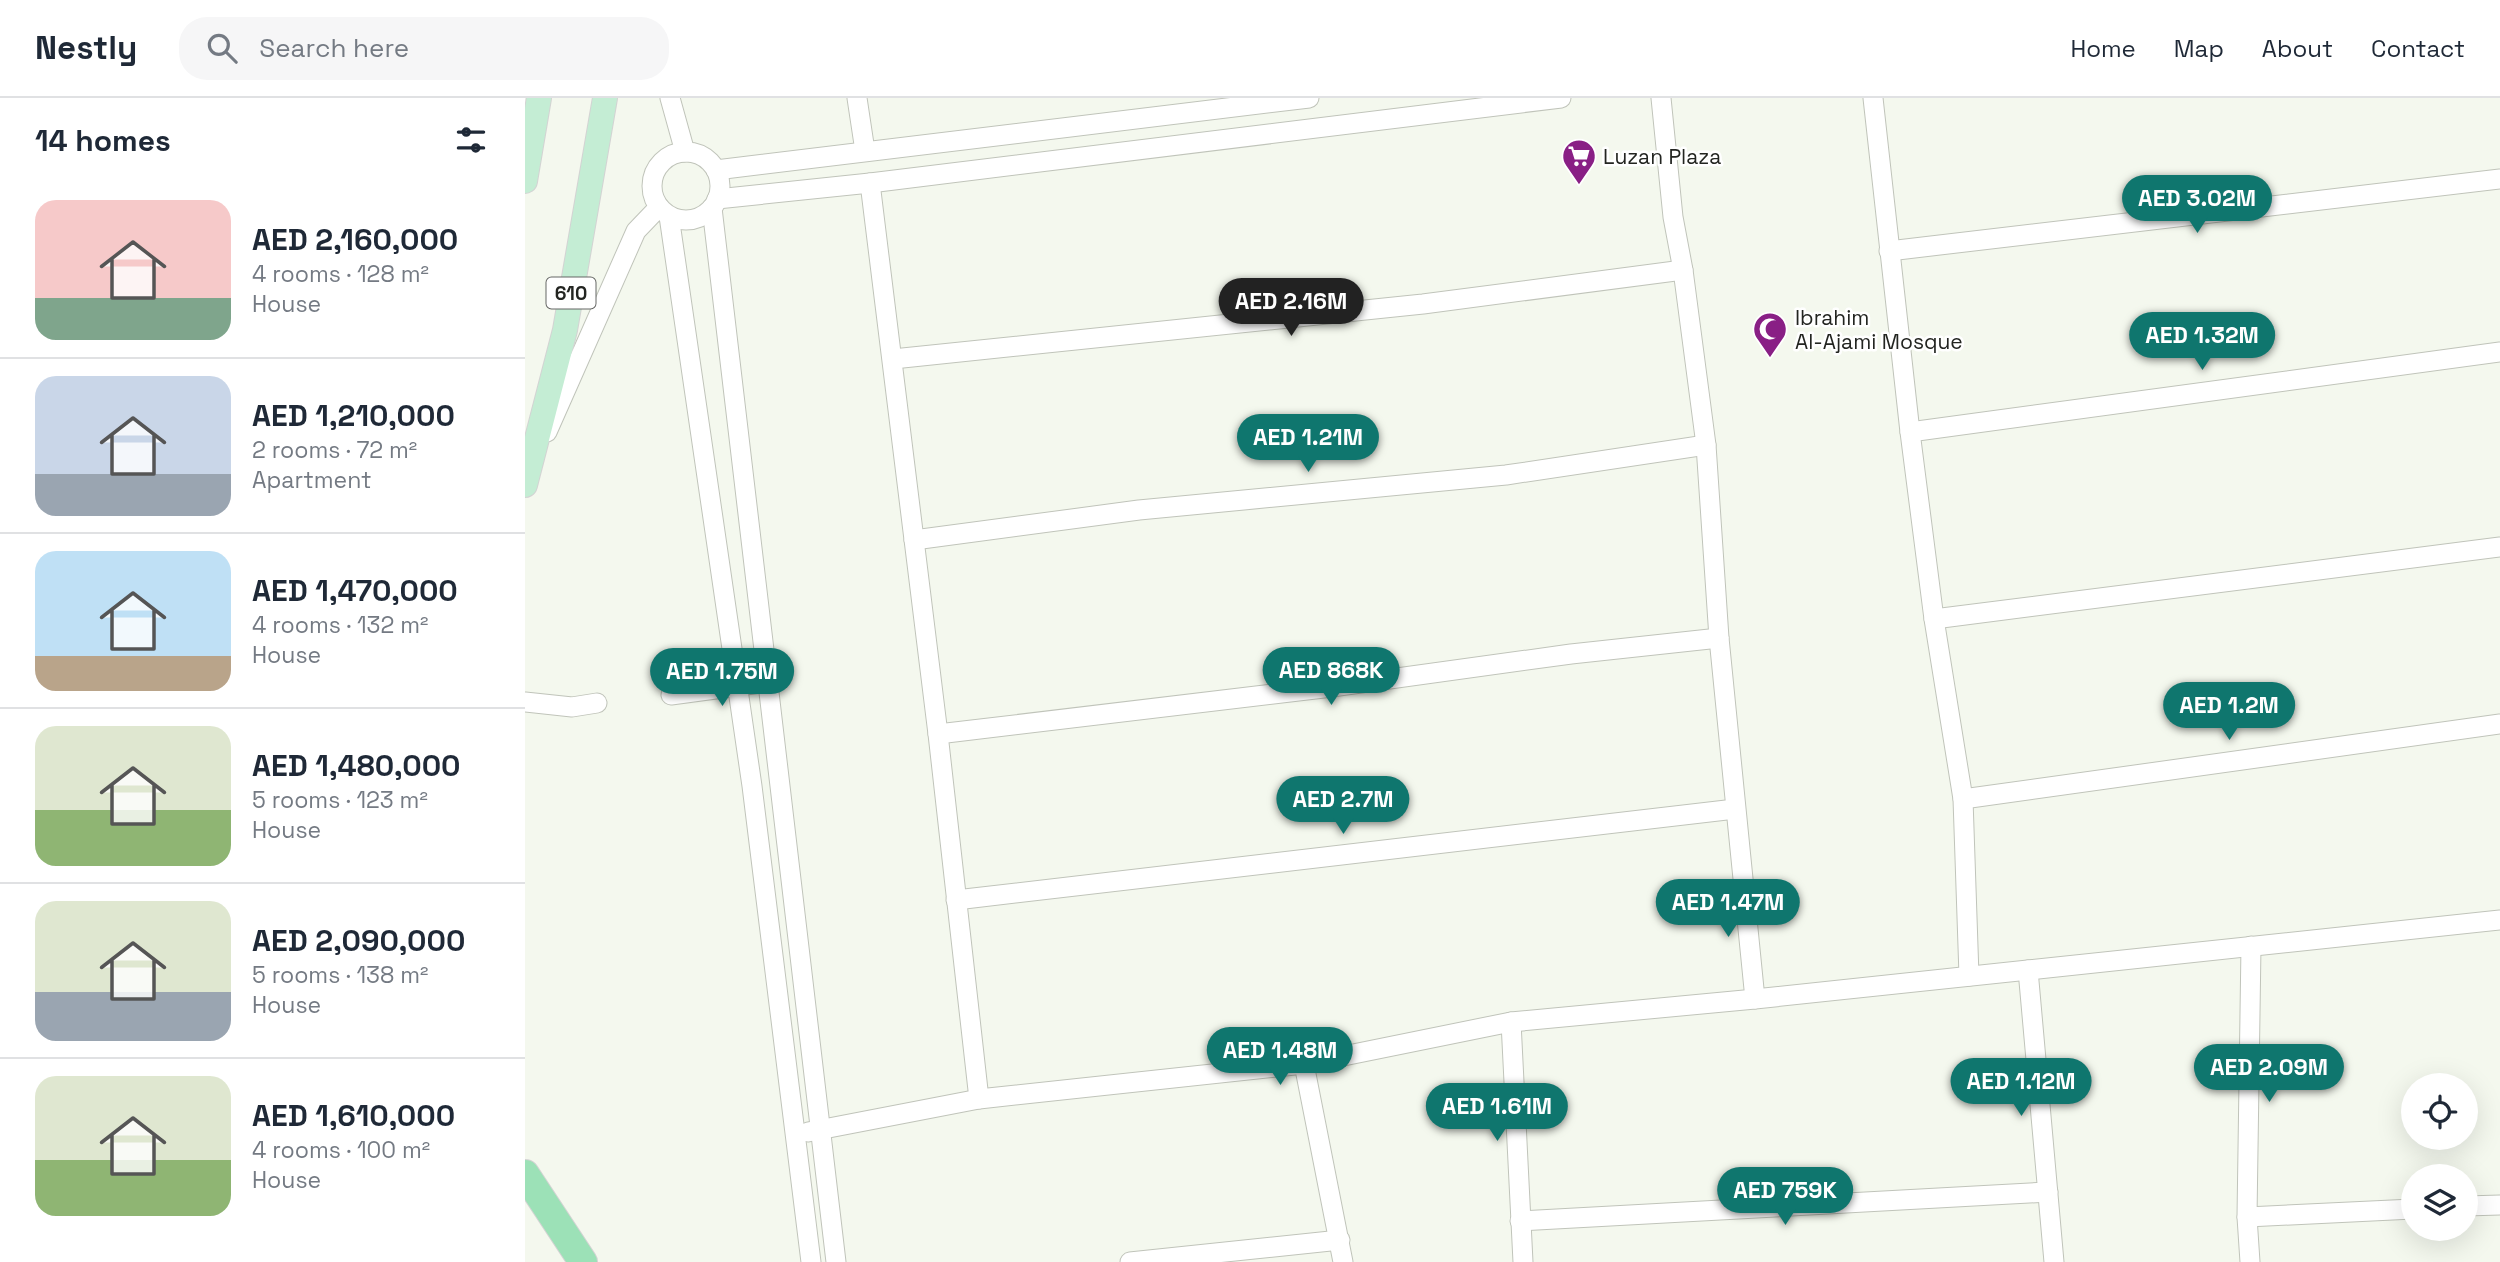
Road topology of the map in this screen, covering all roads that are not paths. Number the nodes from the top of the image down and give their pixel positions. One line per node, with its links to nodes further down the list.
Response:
1 (540, 98): 13 (main road)
2 (605, 98): 23 (main road, 610)
3 (670, 98): 10 (street)
4 (857, 98): 9 (street)
5 (1309, 98): 9 (street)
6 (1561, 98): 14 (street)
7 (1661, 98): 18 (street)
8 (1873, 98): 17 (street)
9 (865, 151): 11 (street)
10 (685, 152): 11 (street); 16 (street)
11 (716, 170): 15 (street)
12 (2500, 179): 17 (street)
13 (525, 181)
14 (870, 183): 15 (street); 20 (street)
15 (715, 204): 16 (street); 28 (street)
16 (664, 211): 23 (street); 29 (street)
17 (1889, 251): 21 (street)
18 (1683, 270): 20 (street); 22 (street)
19 (2500, 352): 21 (street)
20 (893, 359): 24 (street)
21 (1910, 432): 26 (street)
22 (1706, 446): 24 (street); 27 (street)
23 (526, 480)
24 (914, 540): 34 (street)
25 (2500, 547): 26 (street)
26 (1934, 619): 35 (street)
27 (1719, 638): 34 (street); 36 (street)
28 (768, 682): 29 (street); 46 (street)
29 (737, 685): 30 (street); 47 (street)
30 (671, 695)
31 (525, 702): 32 (street)
32 (597, 703)
33 (2500, 724): 35 (street)
34 (938, 734): 37 (street)
35 (1963, 799): 41 (street)
36 (1735, 809): 37 (street); 42 (street)
37 (956, 900): 45 (street)
38 (2500, 920): 39 (street)
39 (2251, 946): 40 (street); 53 (street)
40 (2028, 970): 41 (street); 49 (street)
41 (1969, 976): 42 (street)
42 (1755, 999): 43 (street)
43 (1511, 1022): 44 (street); 54 (street)
44 (1304, 1064): 45 (street); 55 (street)
45 (979, 1099): 46 (street)
46 (819, 1129): 47 (street); 58 (street)
47 (797, 1136): 57 (street)
48 (525, 1174): 56 (highway)
49 (2048, 1192): 54 (street); 62 (street)
50 (2500, 1205): 51 (street)
51 (2478, 1206)
52 (2401, 1210): 53 (street)
53 (2247, 1217): 63 (street)
54 (1520, 1221): 61 (street)
55 (1340, 1240): 59 (street); 60 (street)
56 (583, 1262)
57 (811, 1262)
58 (836, 1262)
59 (1132, 1262)
60 (1343, 1262)
61 (1523, 1262)
62 (2055, 1262)
63 (2249, 1262)

